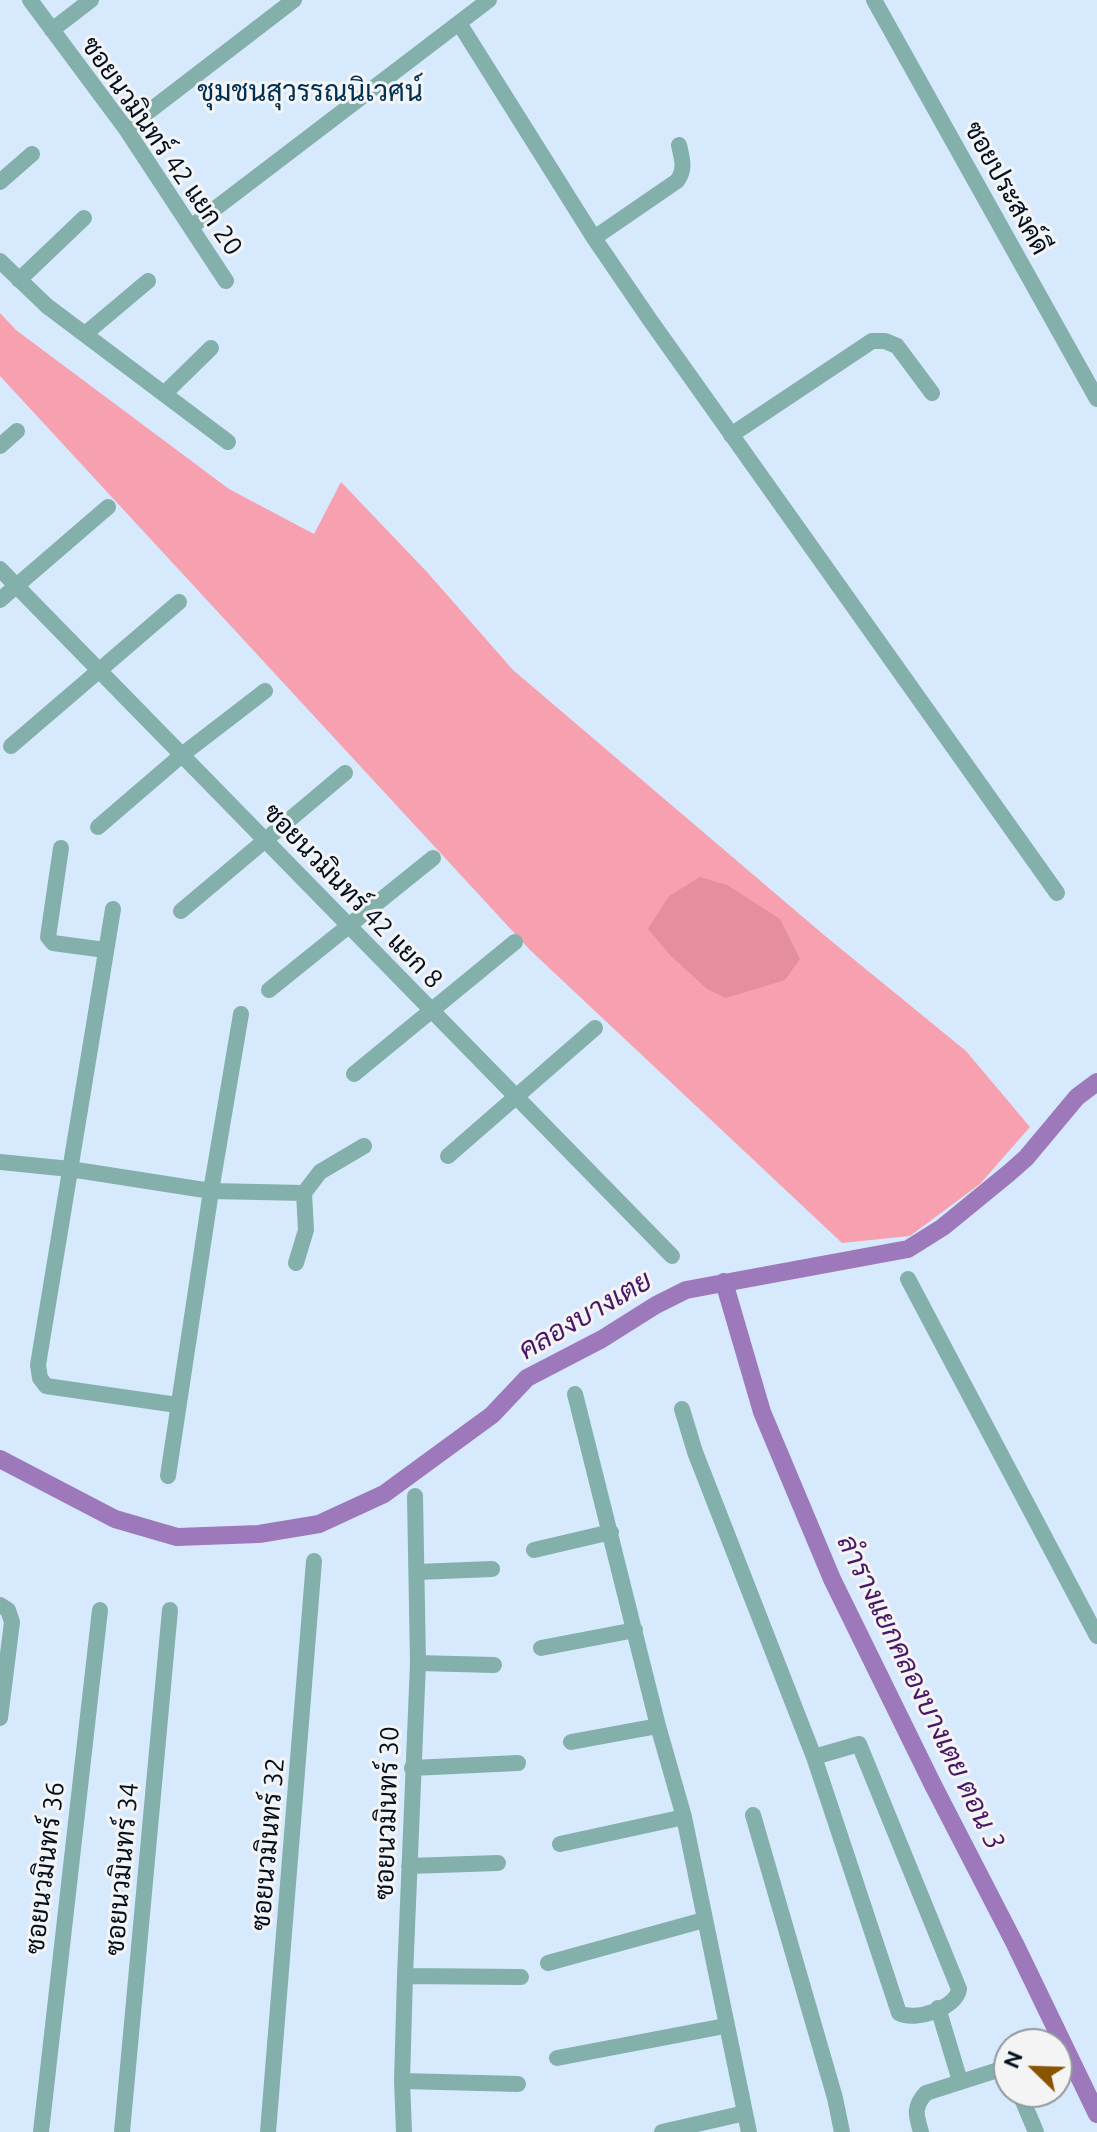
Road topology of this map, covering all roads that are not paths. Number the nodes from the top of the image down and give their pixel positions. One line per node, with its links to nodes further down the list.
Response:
1 (30, 0): 7 (street, ซอยนวมินทร์ 42 แยก 20)
2 (91, 0): 7 (street)
3 (294, 0): 8 (street)
4 (489, 0): 6 (street)
5 (874, 0): 23 (street, ซอยประสงค์ดี)
6 (459, 23): 13 (street); 14 (street)
7 (52, 30): 8 (street, ซอยนวมินทร์ 42 แยก 20)
8 (126, 129): 13 (street, ซอยนวมินทร์ 42 แยก 20)
9 (679, 145): 14 (street)
10 (32, 154): 11 (street)
11 (0, 182)
12 (84, 218): 16 (street)
13 (191, 227): 18 (street, ซอยนวมินทร์ 42 แยก 20)
14 (594, 238): 25 (street)
15 (0, 261): 16 (street)
16 (19, 280): 19 (street)
17 (148, 281): 19 (street)
18 (226, 281)
19 (85, 334): 22 (street)
20 (211, 348): 22 (street)
21 (932, 393): 25 (street)
22 (164, 394): 26 (street)
23 (1097, 399)
24 (17, 431): 27 (street)
25 (731, 435): 42 (street)
26 (228, 442)
27 (0, 446)
28 (108, 507): 30 (street)
29 (0, 569): 30 (street, ซอยนวมินทร์ 42 แยก 8)
30 (16, 585): 31 (street); 33 (street, ซอยนวมินทร์ 42 แยก 8)
31 (0, 600)
32 (179, 602): 33 (street)
33 (100, 671): 35 (street); 36 (street, ซอยนวมินทร์ 42 แยก 8)
34 (265, 691): 36 (street)
35 (11, 746)
36 (183, 754): 38 (street); 39 (street, ซอยนวมินทร์ 42 แยก 8)
37 (345, 773): 39 (street)
38 (98, 827)
39 (265, 839): 44 (street); 45 (street, ซอยนวมินทร์ 42 แยก 8)
40 (61, 848): 47 (street)
41 (433, 858): 45 (street)
42 (1057, 893)
43 (113, 909): 47 (street)
44 (181, 911)
45 (350, 925): 48 (street); 49 (street, ซอยนวมินทร์ 42 แยก 8)
46 (515, 942): 49 (street)
47 (105, 950): 57 (street)
48 (269, 990)
49 (431, 1010): 52 (street); 53 (street, ซอยนวมินทร์ 42 แยก 8)
50 (241, 1014): 58 (street)
51 (595, 1028): 53 (street)
52 (354, 1074)
53 (514, 1097): 55 (street); 60 (street, ซอยนวมินทร์ 42 แยก 8)
54 (364, 1146): 59 (street)
55 (448, 1156)
56 (0, 1162): 57 (street)
57 (70, 1169): 58 (street); 64 (street)
58 (211, 1191): 59 (street); 64 (street)
59 (304, 1193): 61 (street)
60 (672, 1256)
61 (296, 1263)
62 (908, 1279): 77 (street)
63 (575, 1394): 68 (street)
64 (177, 1405): 66 (street)
65 (682, 1409): 84 (street)
66 (168, 1476)
67 (415, 1496): 72 (street, ซอยนวมินทร์ 30)
68 (611, 1532): 69 (street); 76 (street)
69 (534, 1550)
70 (314, 1561): 107 (street, ซอยนวมินทร์ 32)
71 (492, 1569): 72 (street)
72 (417, 1572): 79 (street, ซอยนวมินทร์ 30)
73 (0, 1605): 81 (street)
74 (100, 1610): 105 (street, ซอยนวมินทร์ 36)
75 (170, 1610): 106 (street, ซอยนวมินทร์ 34)
76 (635, 1630): 78 (street); 82 (street)
77 (1097, 1636)
78 (541, 1648)
79 (418, 1663): 80 (street); 86 (street, ซอยนวมินทร์ 30)
80 (494, 1665)
81 (0, 1718)
82 (658, 1726): 83 (street); 88 (street)
83 (571, 1742)
84 (814, 1757): 96 (street); 96 (street)
85 (518, 1763): 86 (street)
86 (412, 1768): 91 (street, ซอยนวมินทร์ 30)
87 (753, 1815): 111 (street)
88 (684, 1817): 89 (street); 92 (street)
89 (560, 1844)
90 (498, 1863): 91 (street)
91 (409, 1866): 94 (street, ซอยนวมินทร์ 30)
92 (704, 1920): 93 (street); 97 (street)
93 (548, 1963)
94 (405, 1976): 95 (street); 100 (street, ซอยนวมินทร์ 30)
95 (521, 1977)
96 (938, 2008): 101 (street)
97 (725, 2026): 98 (street); 104 (street)
98 (557, 2058)
99 (993, 2071): 101 (street)
100 (402, 2081): 102 (street); 108 (street, ซอยนวมินทร์ 30)
101 (960, 2081): 112 (street)
102 (518, 2084)
103 (1026, 2108): 113 (street)
104 (745, 2113): 109 (street); 110 (street)
105 (41, 2132)
106 (122, 2132)
107 (268, 2132)
108 (404, 2132)
109 (662, 2132)
110 (749, 2132)
111 (842, 2132)
112 (921, 2132)
113 (1036, 2132)

